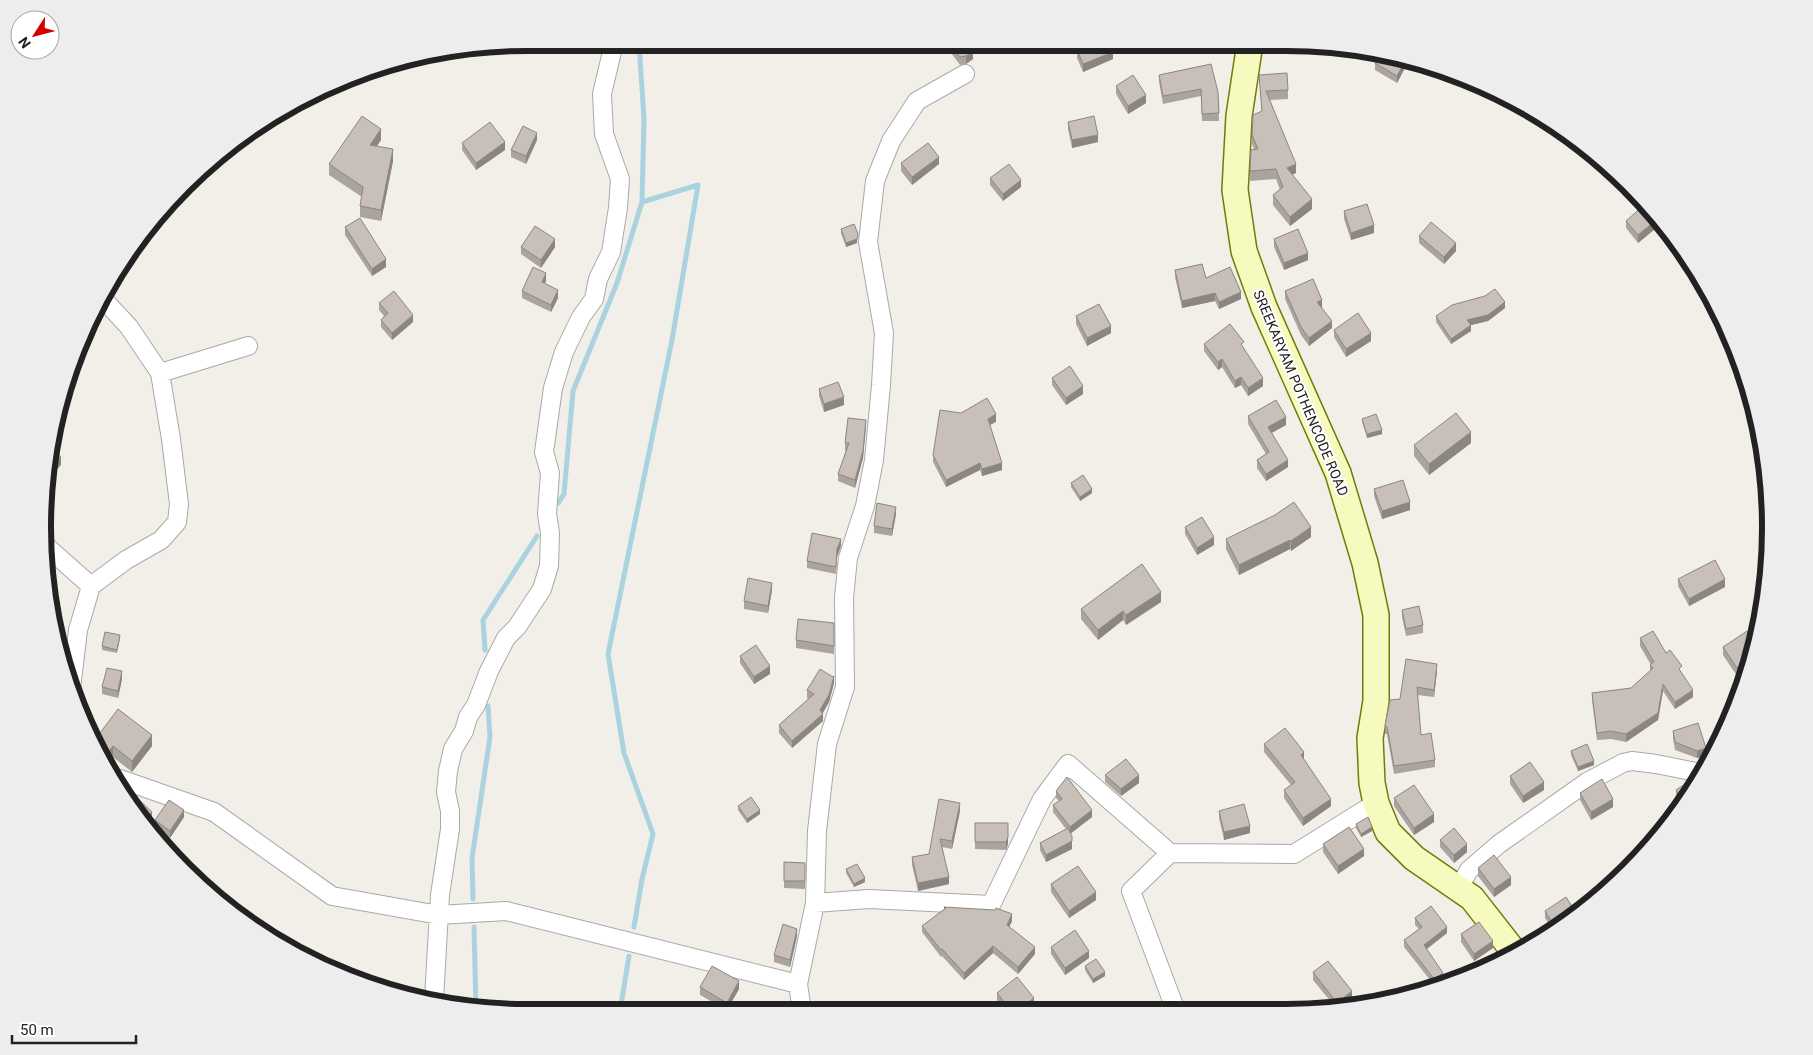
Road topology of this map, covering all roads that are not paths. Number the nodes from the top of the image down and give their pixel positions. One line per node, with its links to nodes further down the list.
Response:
1 (612, 51): 16 (street)
2 (1249, 51): 12 (main road, SREEKARYAM POTHENCODE ROAD)
3 (965, 74): 15 (street)
4 (107, 304): 6 (street)
5 (248, 346): 6 (street)
6 (160, 372): 8 (street)
7 (52, 551): 8 (street)
8 (90, 586): 9 (street)
9 (73, 670)
10 (1694, 772): 14 (street)
11 (125, 782): 16 (street)
12 (1376, 803): 13 (street); 14 (main road, SREEKARYAM POTHENCODE ROAD)
13 (1170, 853): 15 (street); 21 (street)
14 (1458, 889): 17 (main road, SREEKARYAM POTHENCODE ROAD)
15 (815, 903): 18 (street)
16 (439, 914): 18 (street); 19 (street)
17 (1510, 947)
18 (798, 984): 20 (street)
19 (434, 995)
20 (801, 1004)
21 (1173, 1004)

